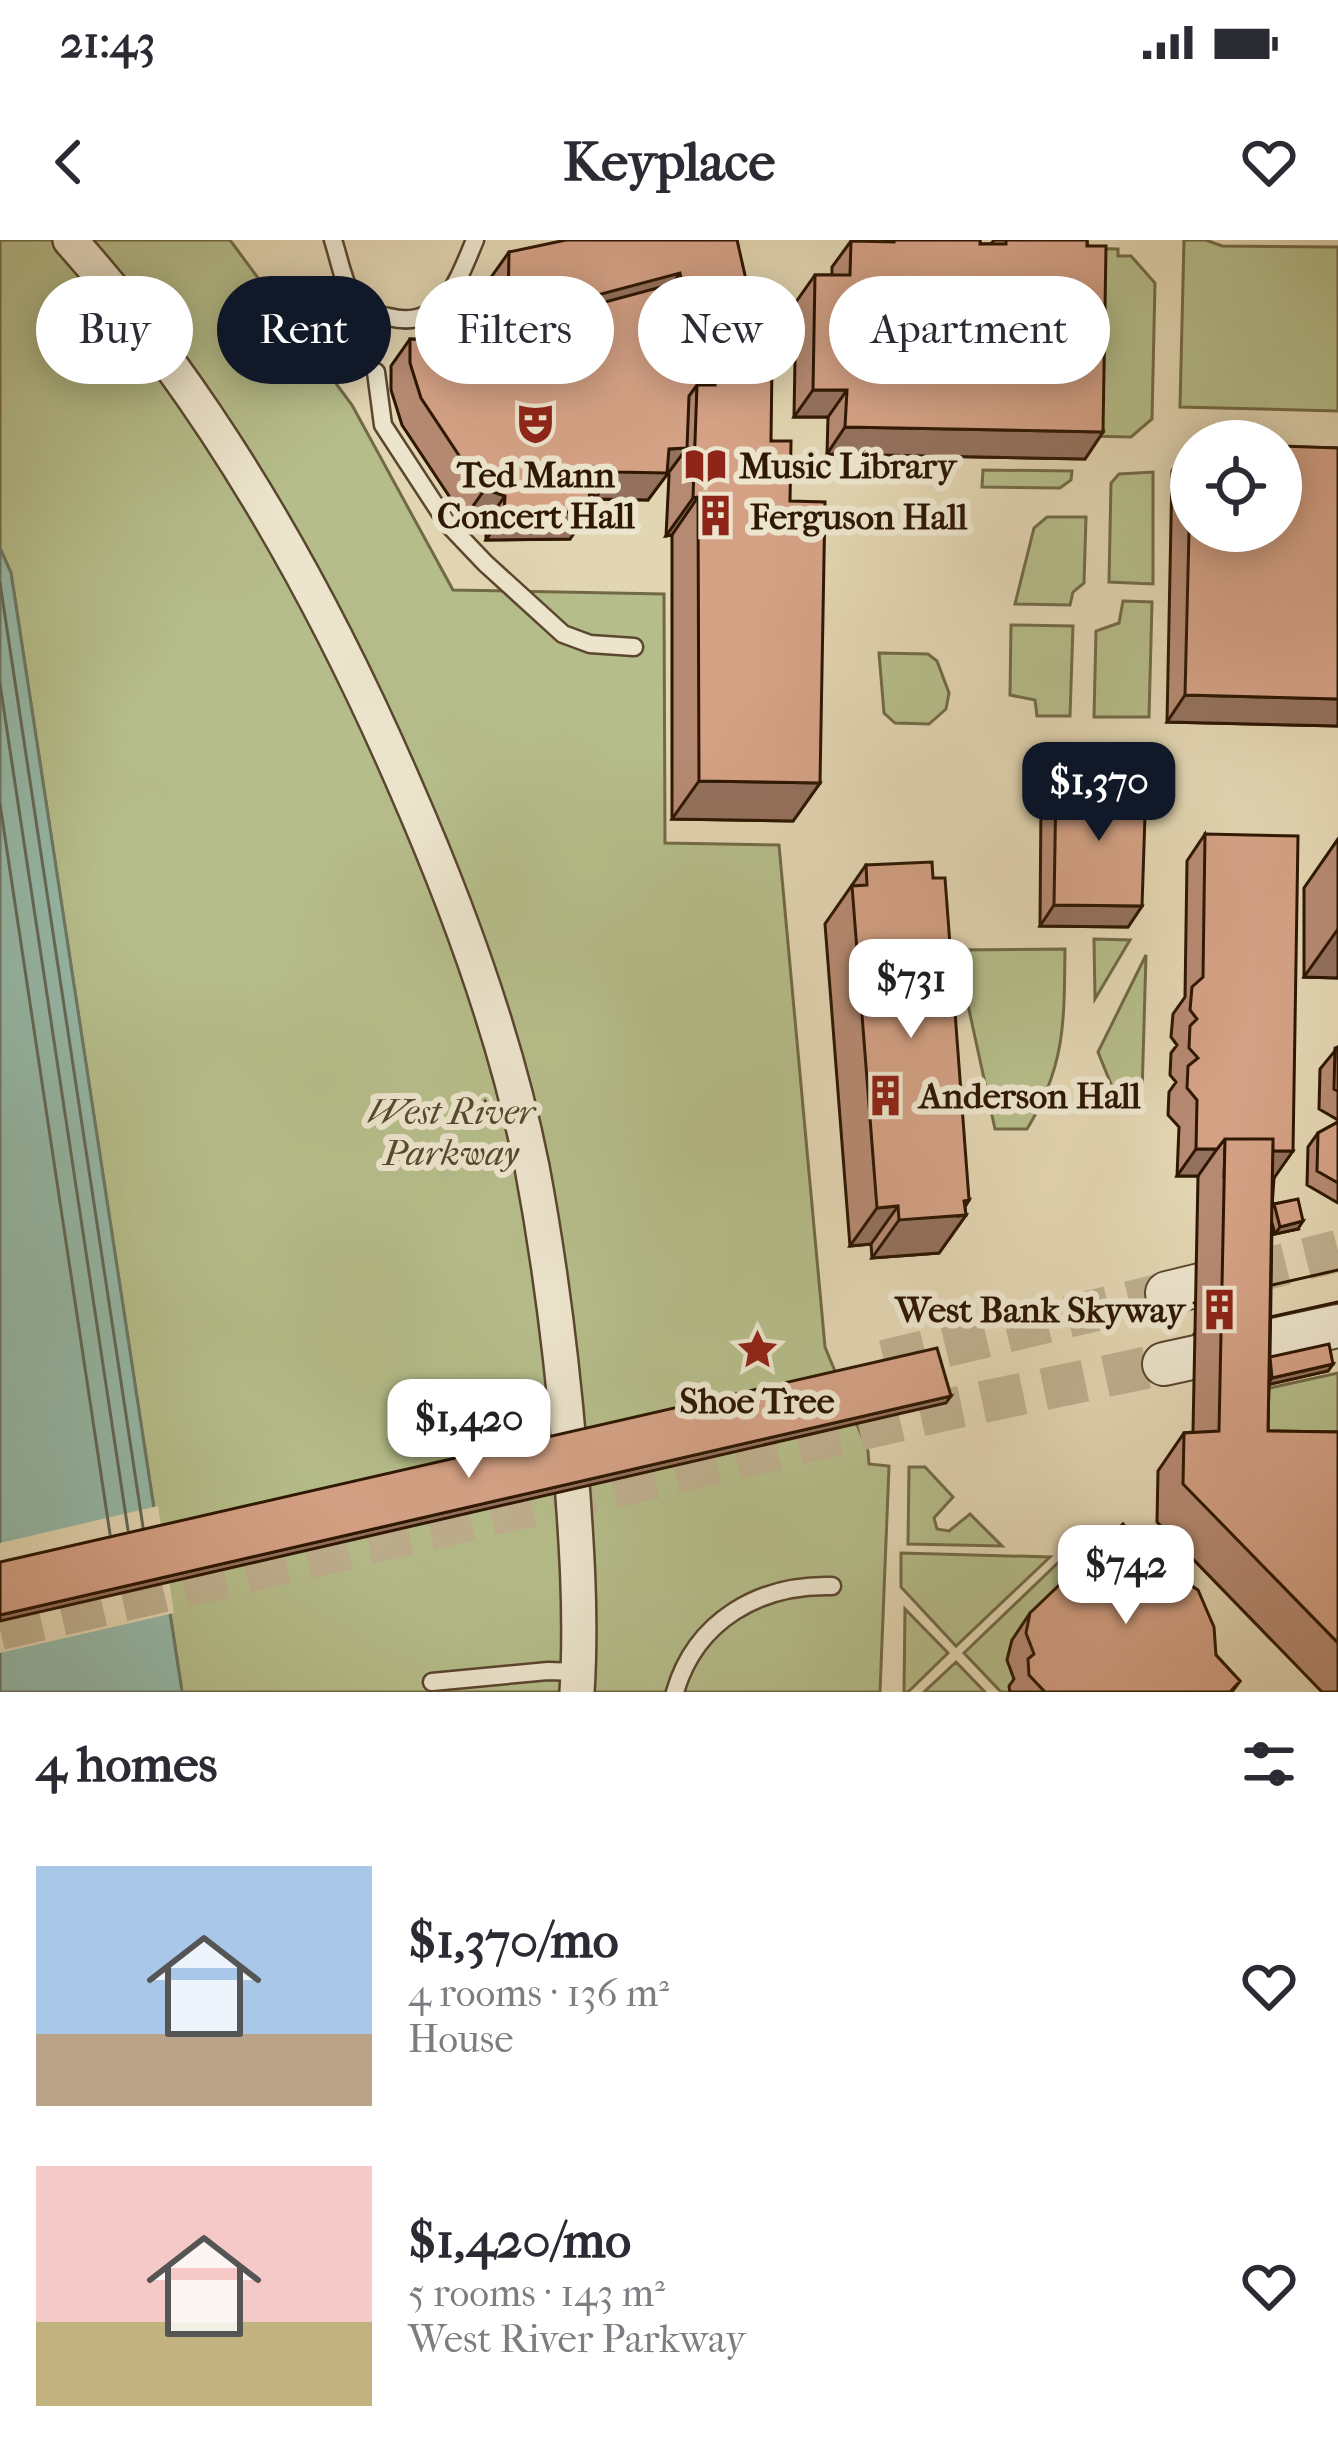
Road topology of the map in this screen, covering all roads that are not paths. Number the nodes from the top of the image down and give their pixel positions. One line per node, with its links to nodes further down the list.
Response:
1 (70, 240): 12 (street)
2 (333, 240): 3 (lane)
3 (475, 240)
4 (377, 384): 5 (lane)
5 (634, 647)
6 (1245, 1274): 7 (street)
7 (1167, 1293)
8 (1338, 1326): 9 (street)
9 (1164, 1364)
10 (832, 1586): 13 (lane)
11 (432, 1682): 12 (lane)
12 (578, 1682)
13 (675, 1692)

